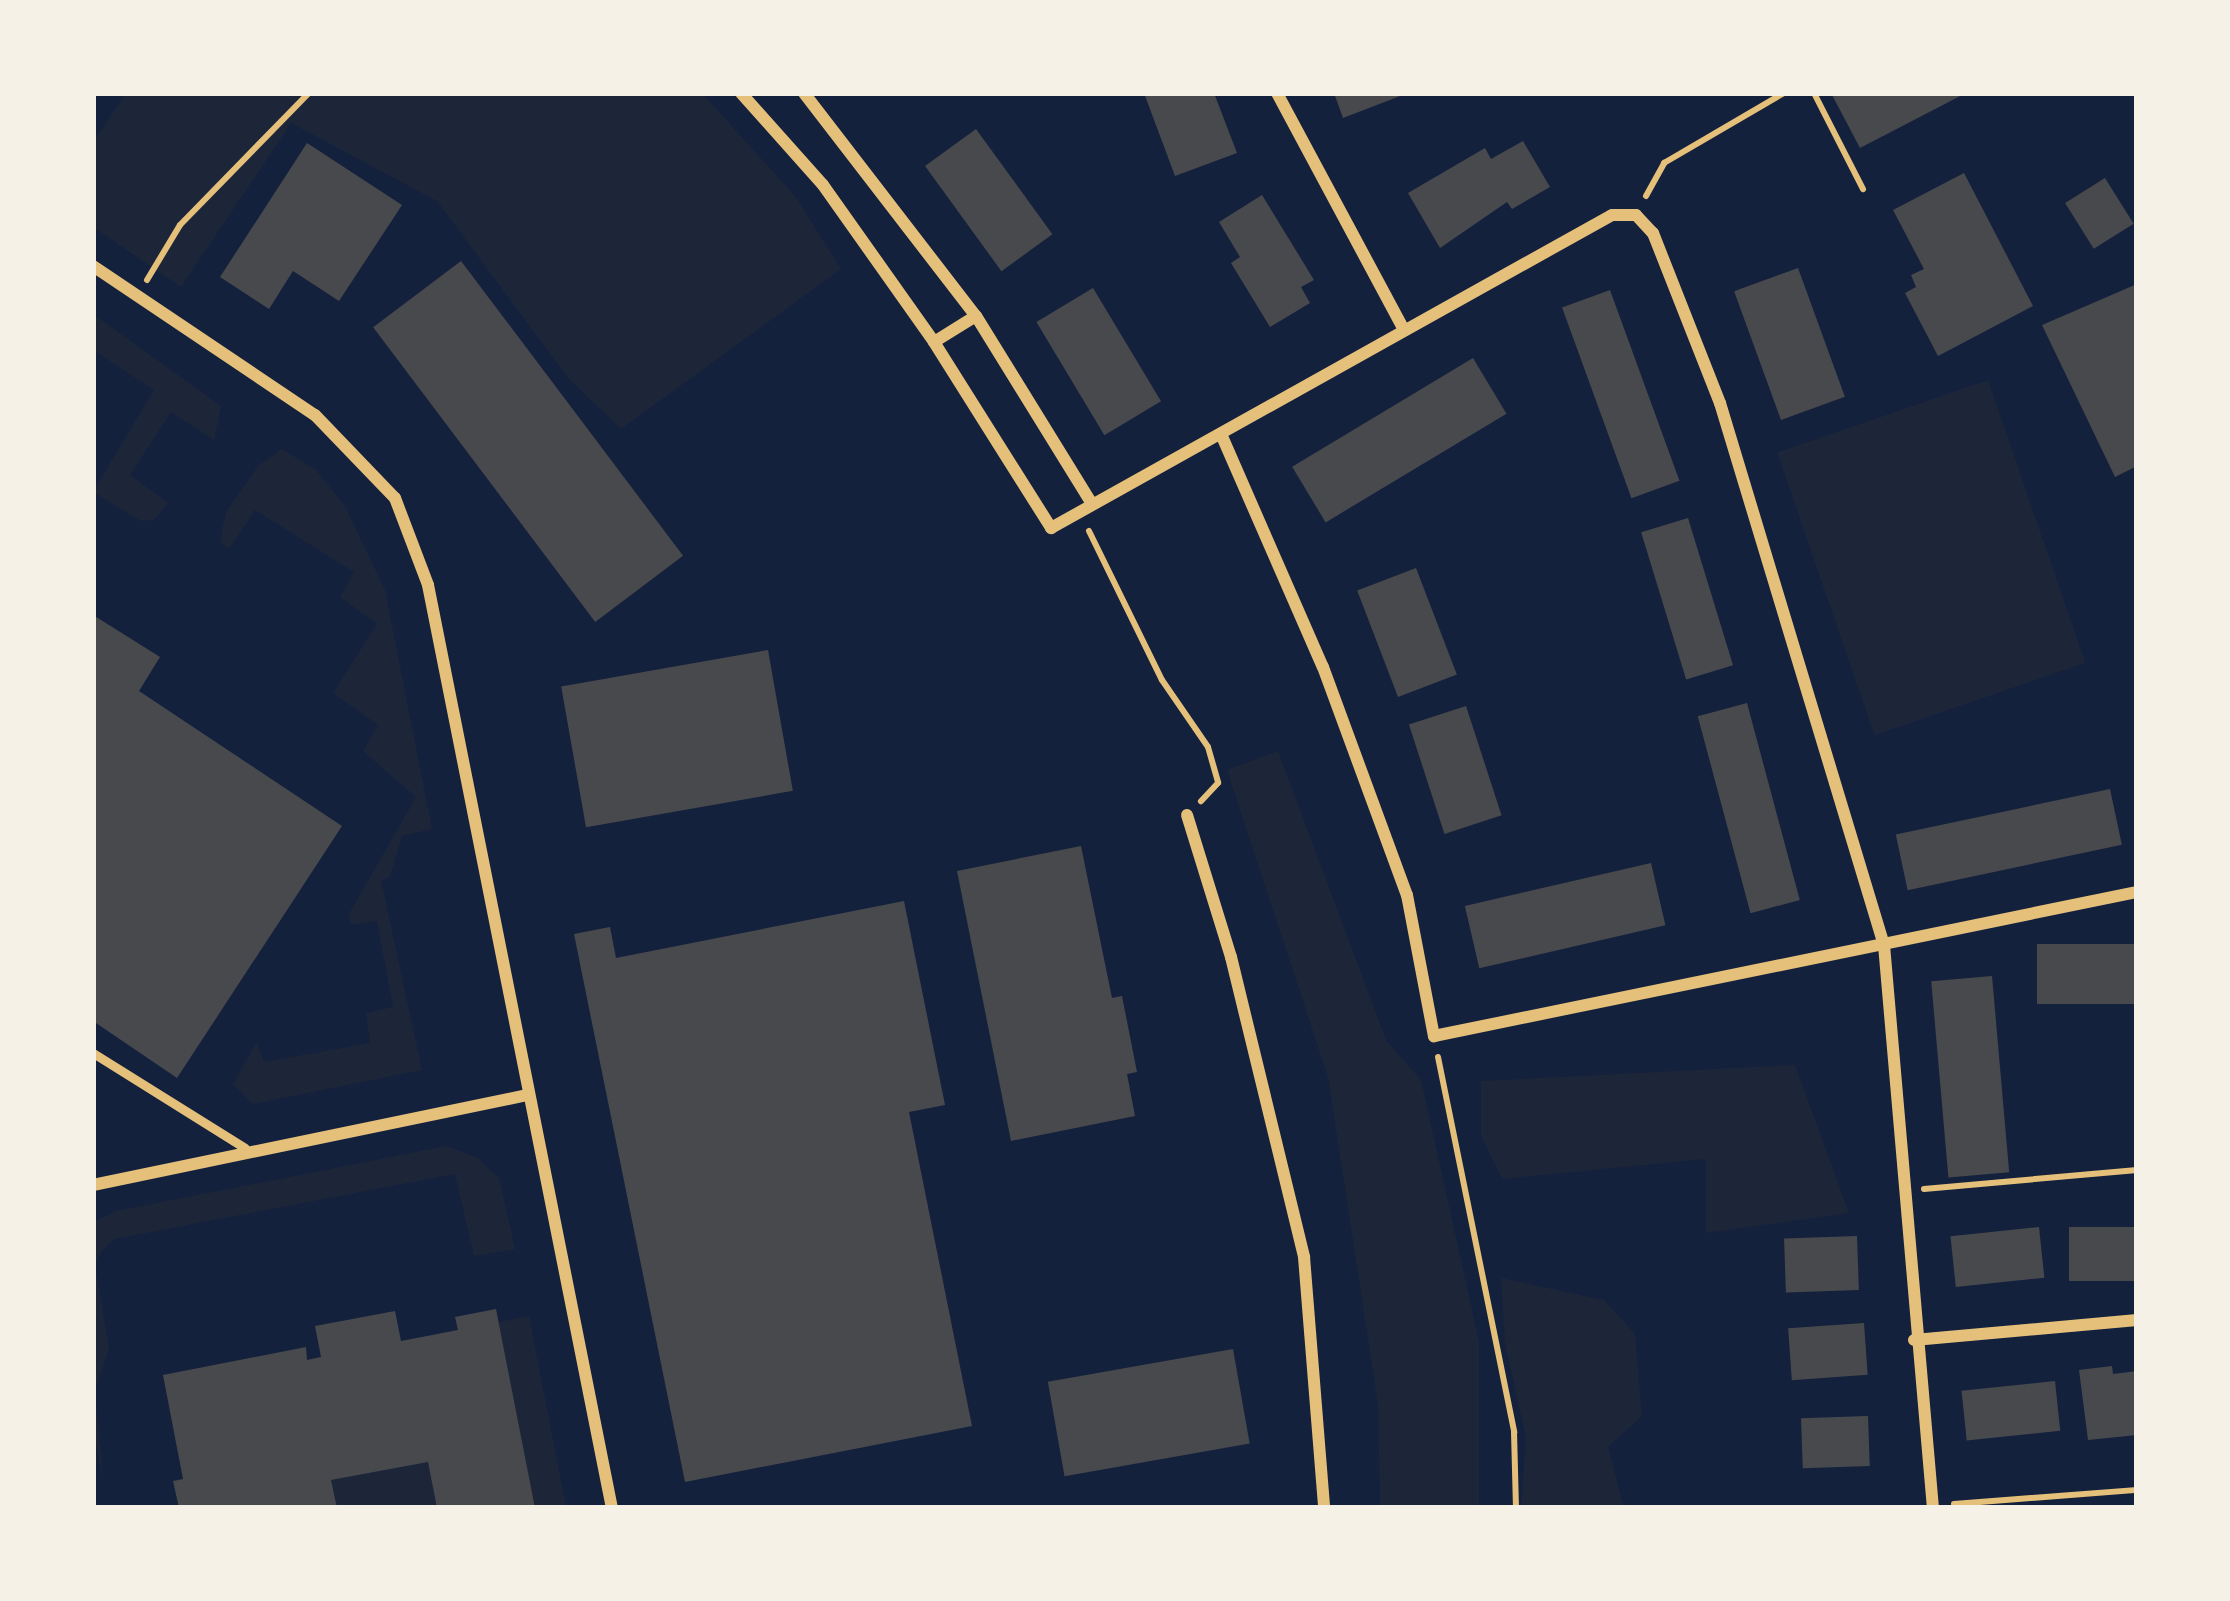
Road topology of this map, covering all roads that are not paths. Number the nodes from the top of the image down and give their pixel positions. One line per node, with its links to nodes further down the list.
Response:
1 (741, 93): 7 (street)
2 (804, 93): 5 (street)
3 (1276, 93): 6 (street)
4 (93, 266): 14 (street)
5 (976, 316): 7 (street); 9 (street)
6 (1404, 330): 8 (street); 12 (street)
7 (934, 342): 9 (street)
8 (1221, 434): 9 (street); 12 (street)
9 (1092, 504)
10 (1187, 814): 20 (street)
11 (2137, 892): 12 (street)
12 (1884, 945): 18 (street)
13 (93, 1053): 15 (lane)
14 (528, 1095): 15 (street); 19 (street)
15 (245, 1148): 16 (street)
16 (93, 1185)
17 (2137, 1320): 18 (street)
18 (1914, 1340): 21 (street)
19 (612, 1508)
20 (1324, 1508)
21 (1933, 1508)

